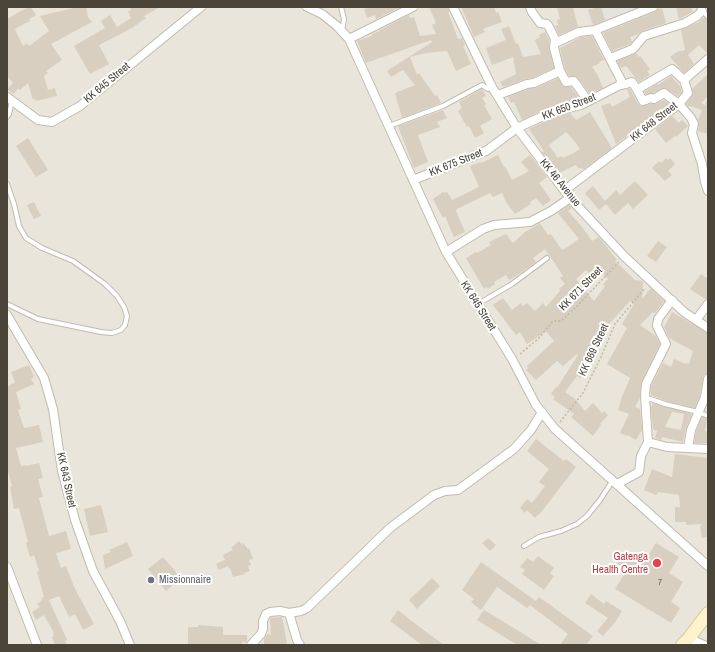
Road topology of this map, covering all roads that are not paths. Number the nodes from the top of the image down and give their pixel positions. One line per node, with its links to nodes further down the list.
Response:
1 (200, 7): 22 (street, KK 645 Street)
2 (307, 7): 11 (street, KK 645 Street)
3 (341, 7): 11 (lane)
4 (413, 7): 12 (street)
5 (452, 7): 19 (street, KK 46 Avenue)
6 (530, 7): 13 (street)
7 (653, 7): 10 (street)
8 (701, 9): 9 (lane); 14 (street)
9 (708, 18)
10 (595, 30): 13 (street); 14 (street)
11 (342, 31): 12 (street, KK 645 Street)
12 (349, 39): 26 (street, KK 645 Street)
13 (555, 43): 16 (street)
14 (611, 58): 18 (street)
15 (708, 59): 17 (street)
16 (560, 72): 21 (street); 23 (street)
17 (684, 80): 20 (street); 24 (street, KK 648 Street)
18 (620, 85): 20 (street); 23 (street, KK 650 Street)
19 (492, 87): 21 (street, KK 46 Avenue); 26 (lane)
20 (636, 88): 24 (street)
21 (498, 95): 27 (street, KK 46 Avenue)
22 (9, 99): 25 (lane)
23 (588, 101): 27 (street, KK 650 Street)
24 (679, 104): 30 (street, KK 648 Street); 31 (street)
25 (7, 117)
26 (389, 126): 28 (street, KK 645 Street)
27 (517, 128): 28 (street, KK 675 Street); 30 (street, KK 46 Avenue)
28 (413, 180): 33 (street, KK 645 Street)
29 (7, 184): 36 (lane)
30 (565, 190): 32 (street, KK 46 Avenue)
31 (708, 191)
32 (570, 198): 33 (street); 35 (street, KK 46 Avenue)
33 (446, 252): 37 (street, KK 645 Street)
34 (547, 258): 37 (lane)
35 (672, 300): 40 (street, KK 46 Avenue); 43 (street)
36 (7, 304)
37 (477, 304): 44 (street, KK 645 Street)
38 (708, 304): 40 (street)
39 (7, 314): 59 (street, KK 643 Street)
40 (696, 320): 41 (street, KK 46 Avenue)
41 (708, 328)
42 (708, 380): 45 (street)
43 (645, 396): 45 (lane); 47 (street)
44 (542, 412): 50 (street, KK 645 Street); 54 (street)
45 (698, 412): 46 (lane); 48 (street)
46 (708, 416)
47 (648, 442): 48 (street); 50 (street)
48 (688, 448): 49 (street)
49 (708, 449)
50 (615, 482): 51 (lane); 52 (street, KK 645 Street)
51 (524, 546)
52 (708, 566)
53 (7, 567): 58 (street)
54 (289, 613): 57 (street); 60 (street)
55 (708, 613): 56 (main road)
56 (685, 642): 62 (street)
57 (298, 643): 61 (lane)
58 (38, 645)
59 (130, 645)
60 (251, 645)
61 (304, 645)
62 (704, 645)

